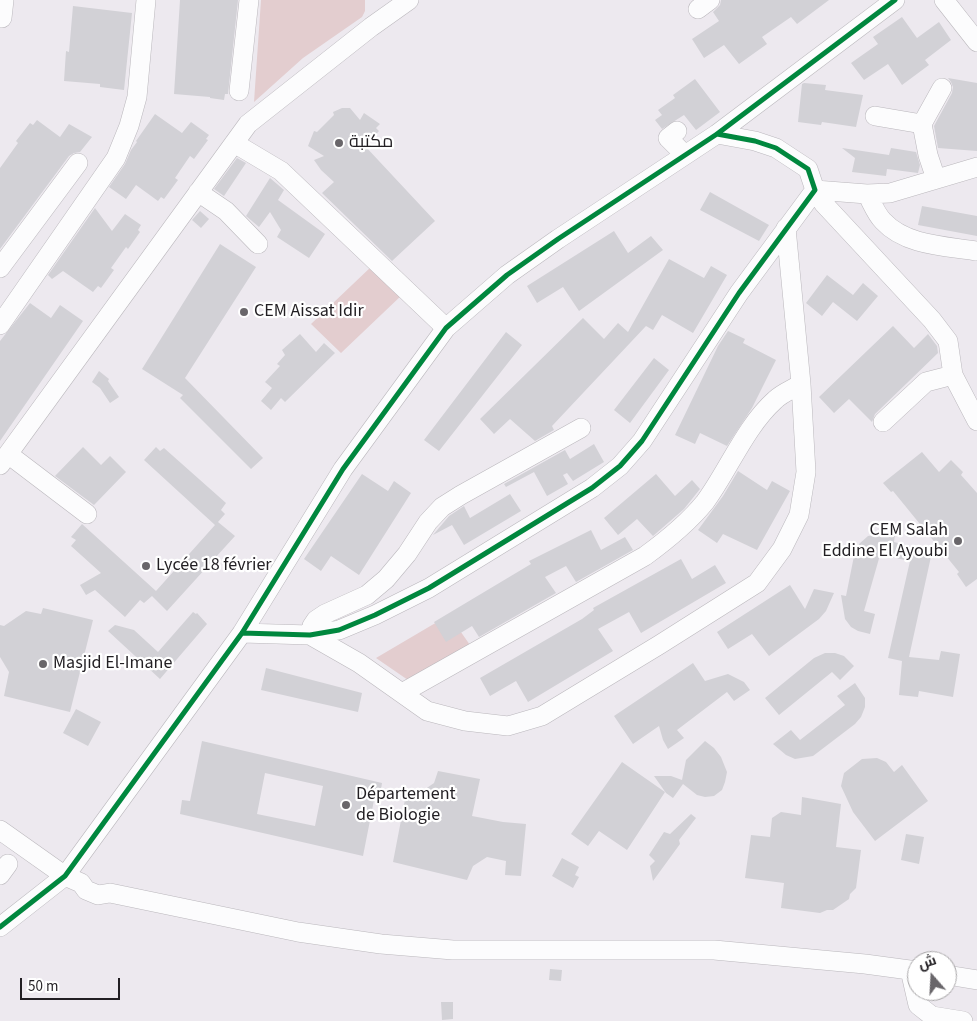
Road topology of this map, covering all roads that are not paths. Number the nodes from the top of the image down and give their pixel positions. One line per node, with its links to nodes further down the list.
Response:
1 (146, 0): 25 (street)
2 (249, 0): 8 (street)
3 (895, 0): 12 (street)
4 (944, 0): 6 (street)
5 (398, 3): 13 (street)
6 (977, 42)
7 (942, 88): 10 (street)
8 (239, 91)
9 (874, 116): 10 (street)
10 (922, 124): 17 (street)
11 (677, 132): 14 (street)
12 (717, 134): 14 (street); 18 (street)
13 (234, 143): 19 (street); 26 (street)
14 (685, 155): 26 (street)
15 (78, 163): 24 (street)
16 (977, 167): 17 (street)
17 (936, 179): 20 (street)
18 (815, 190): 20 (street); 21 (street); 27 (street)
19 (198, 192): 22 (street); 32 (street)
20 (867, 194): 23 (street)
21 (786, 228): 28 (street); 35 (street)
22 (258, 244)
23 (977, 251)
24 (0, 268)
25 (0, 325)
26 (446, 328): 34 (street)
27 (954, 375): 29 (street); 30 (street)
28 (801, 384): 36 (street); 36 (street)
29 (882, 422)
30 (977, 422)
31 (581, 428): 35 (street)
32 (4, 460): 33 (street)
33 (87, 514)
34 (242, 633): 35 (street); 38 (street)
35 (310, 635): 36 (street)
36 (402, 693)
37 (0, 830): 38 (street)
38 (73, 879): 39 (street); 40 (street)
39 (0, 927)
40 (907, 969)
41 (957, 977): 42 (street)
42 (977, 980)
43 (917, 1001): 44 (street)
44 (963, 1021)

